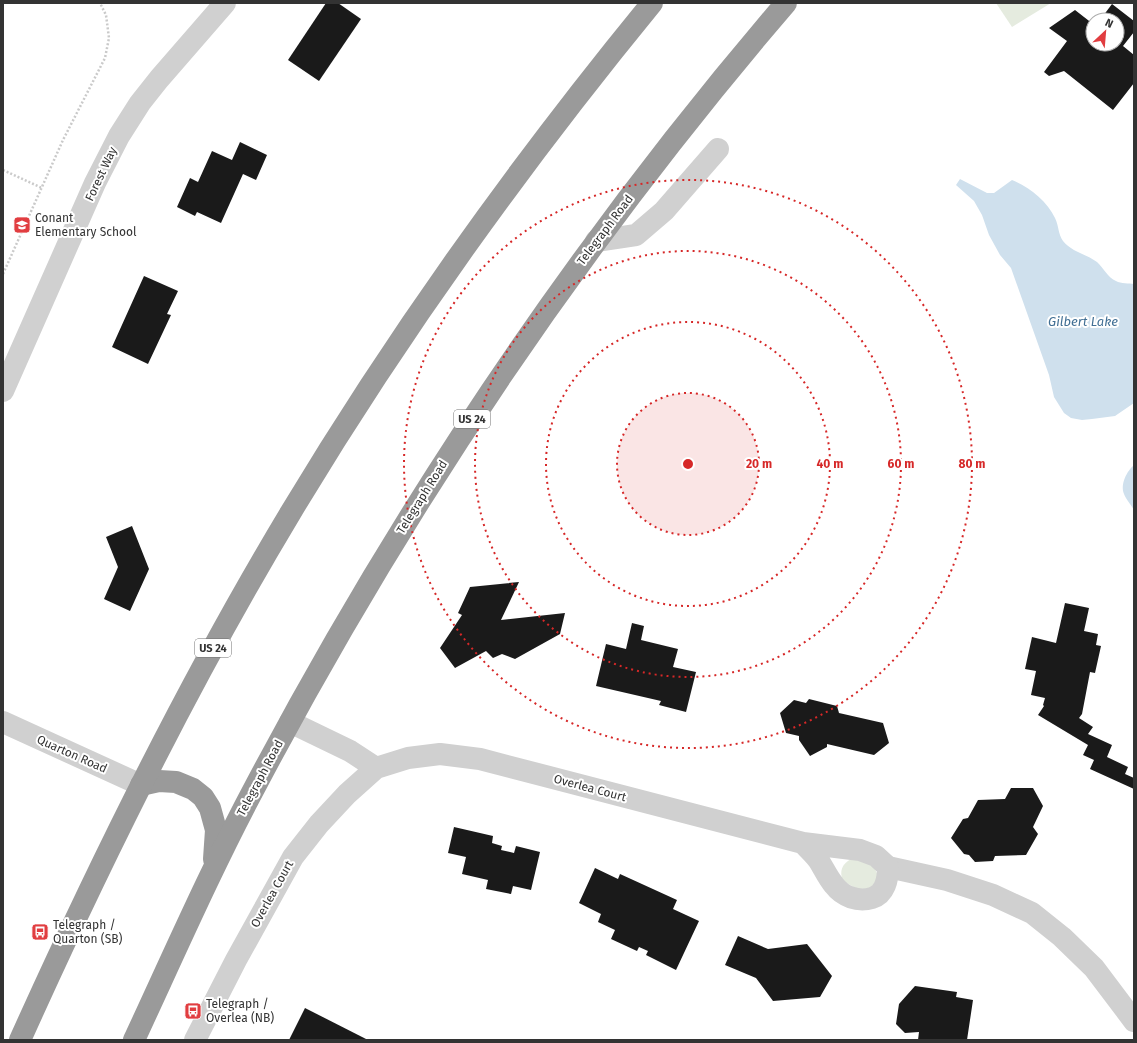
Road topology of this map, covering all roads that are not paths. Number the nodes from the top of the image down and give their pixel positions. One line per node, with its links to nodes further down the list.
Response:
1 (225, 3): 6 (street, Forest Way)
2 (652, 3): 10 (highway, US 24)
3 (786, 3): 5 (highway, Telegraph Road / US 24)
4 (718, 149): 5 (street)
5 (596, 241): 8 (highway, Telegraph Road / US 24)
6 (3, 390)
7 (3, 722): 10 (street, Quarton Road)
8 (290, 722): 9 (street); 13 (highway, Telegraph Road / US 24)
9 (376, 768): 11 (street, Overlea Court); 17 (street, Overlea Court)
10 (141, 785): 13 (highway); 15 (highway, US 24)
11 (803, 843): 12 (street, Overlea Court); 12 (street)
12 (888, 867): 14 (street)
13 (213, 870): 16 (highway, Telegraph Road / US 24)
14 (1134, 1021)
15 (20, 1040)
16 (134, 1040)
17 (195, 1040)

